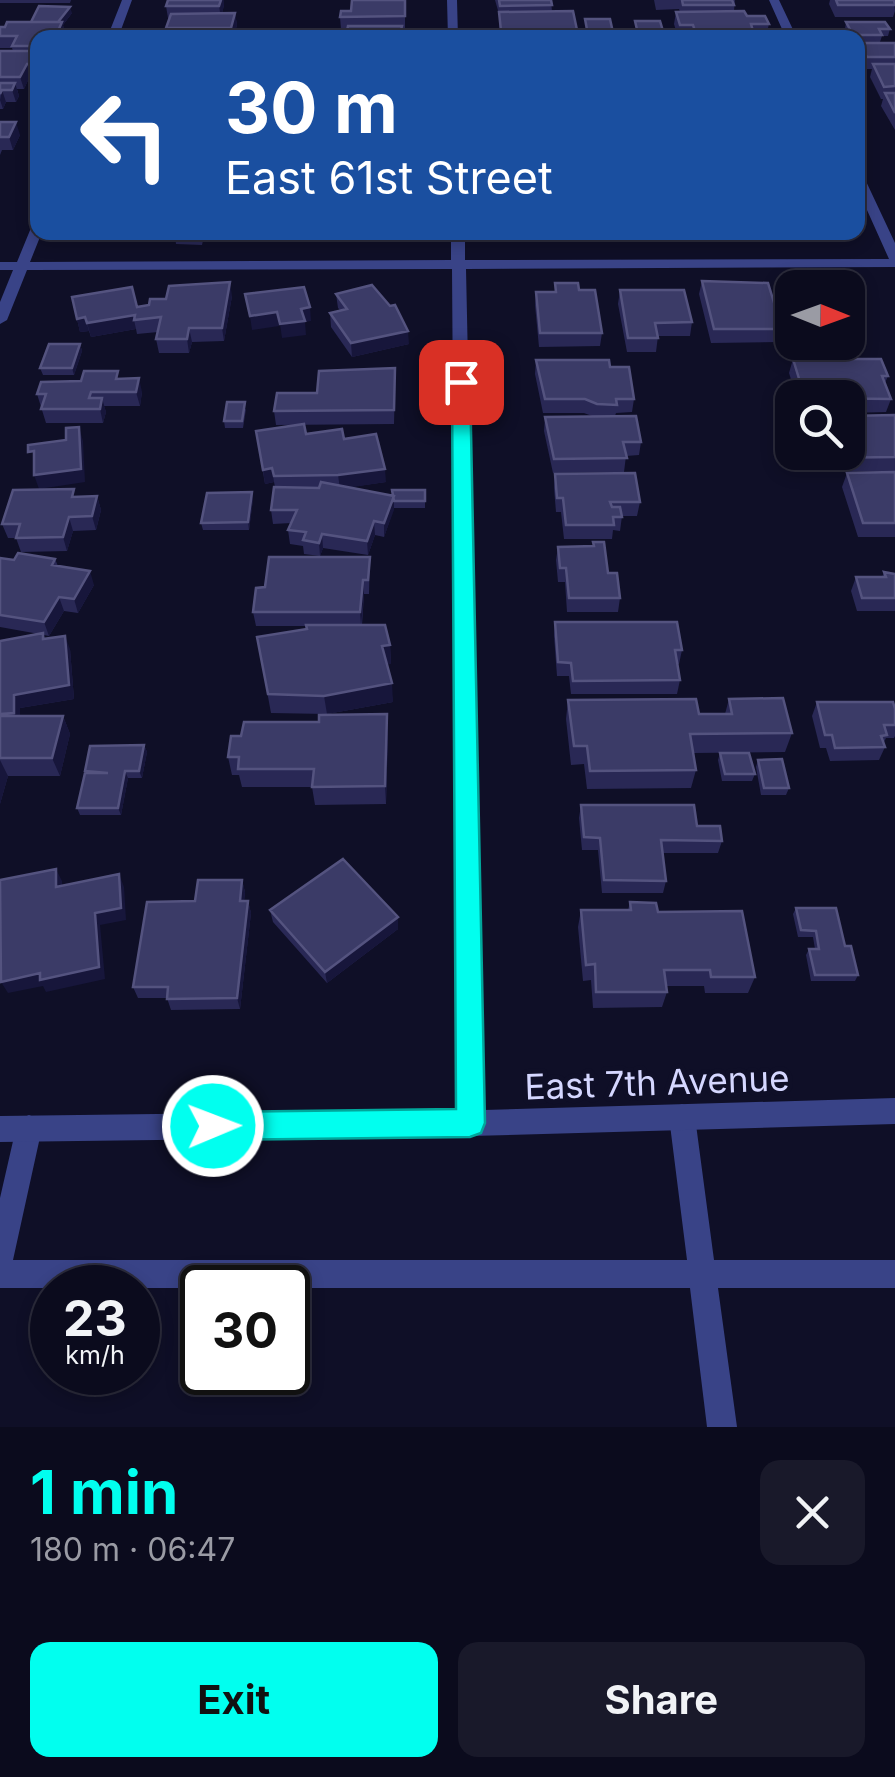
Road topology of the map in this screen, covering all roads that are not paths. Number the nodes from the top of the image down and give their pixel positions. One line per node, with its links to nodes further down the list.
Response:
1 (127, 0): 4 (street)
2 (452, 0): 5 (street)
3 (774, 0): 6 (street)
4 (115, 30)
5 (453, 30)
6 (788, 30)
7 (865, 194): 10 (street)
8 (32, 240): 13 (street)
9 (458, 240): 11 (street)
10 (895, 260): 11 (street)
11 (459, 265): 13 (street); 17 (street)
12 (0, 266): 13 (street)
13 (22, 266): 14 (street)
14 (0, 320)
15 (895, 1111): 16 (street, East 7th Avenue)
16 (682, 1117): 17 (street, East 7th Avenue); 22 (street)
17 (470, 1123): 19 (street, East 7th Avenue)
18 (0, 1128): 19 (street, East 7th Avenue)
19 (29, 1128): 20 (street)
20 (0, 1258)
21 (0, 1274): 22 (street)
22 (702, 1274): 23 (street); 24 (street)
23 (895, 1274)
24 (722, 1427)

